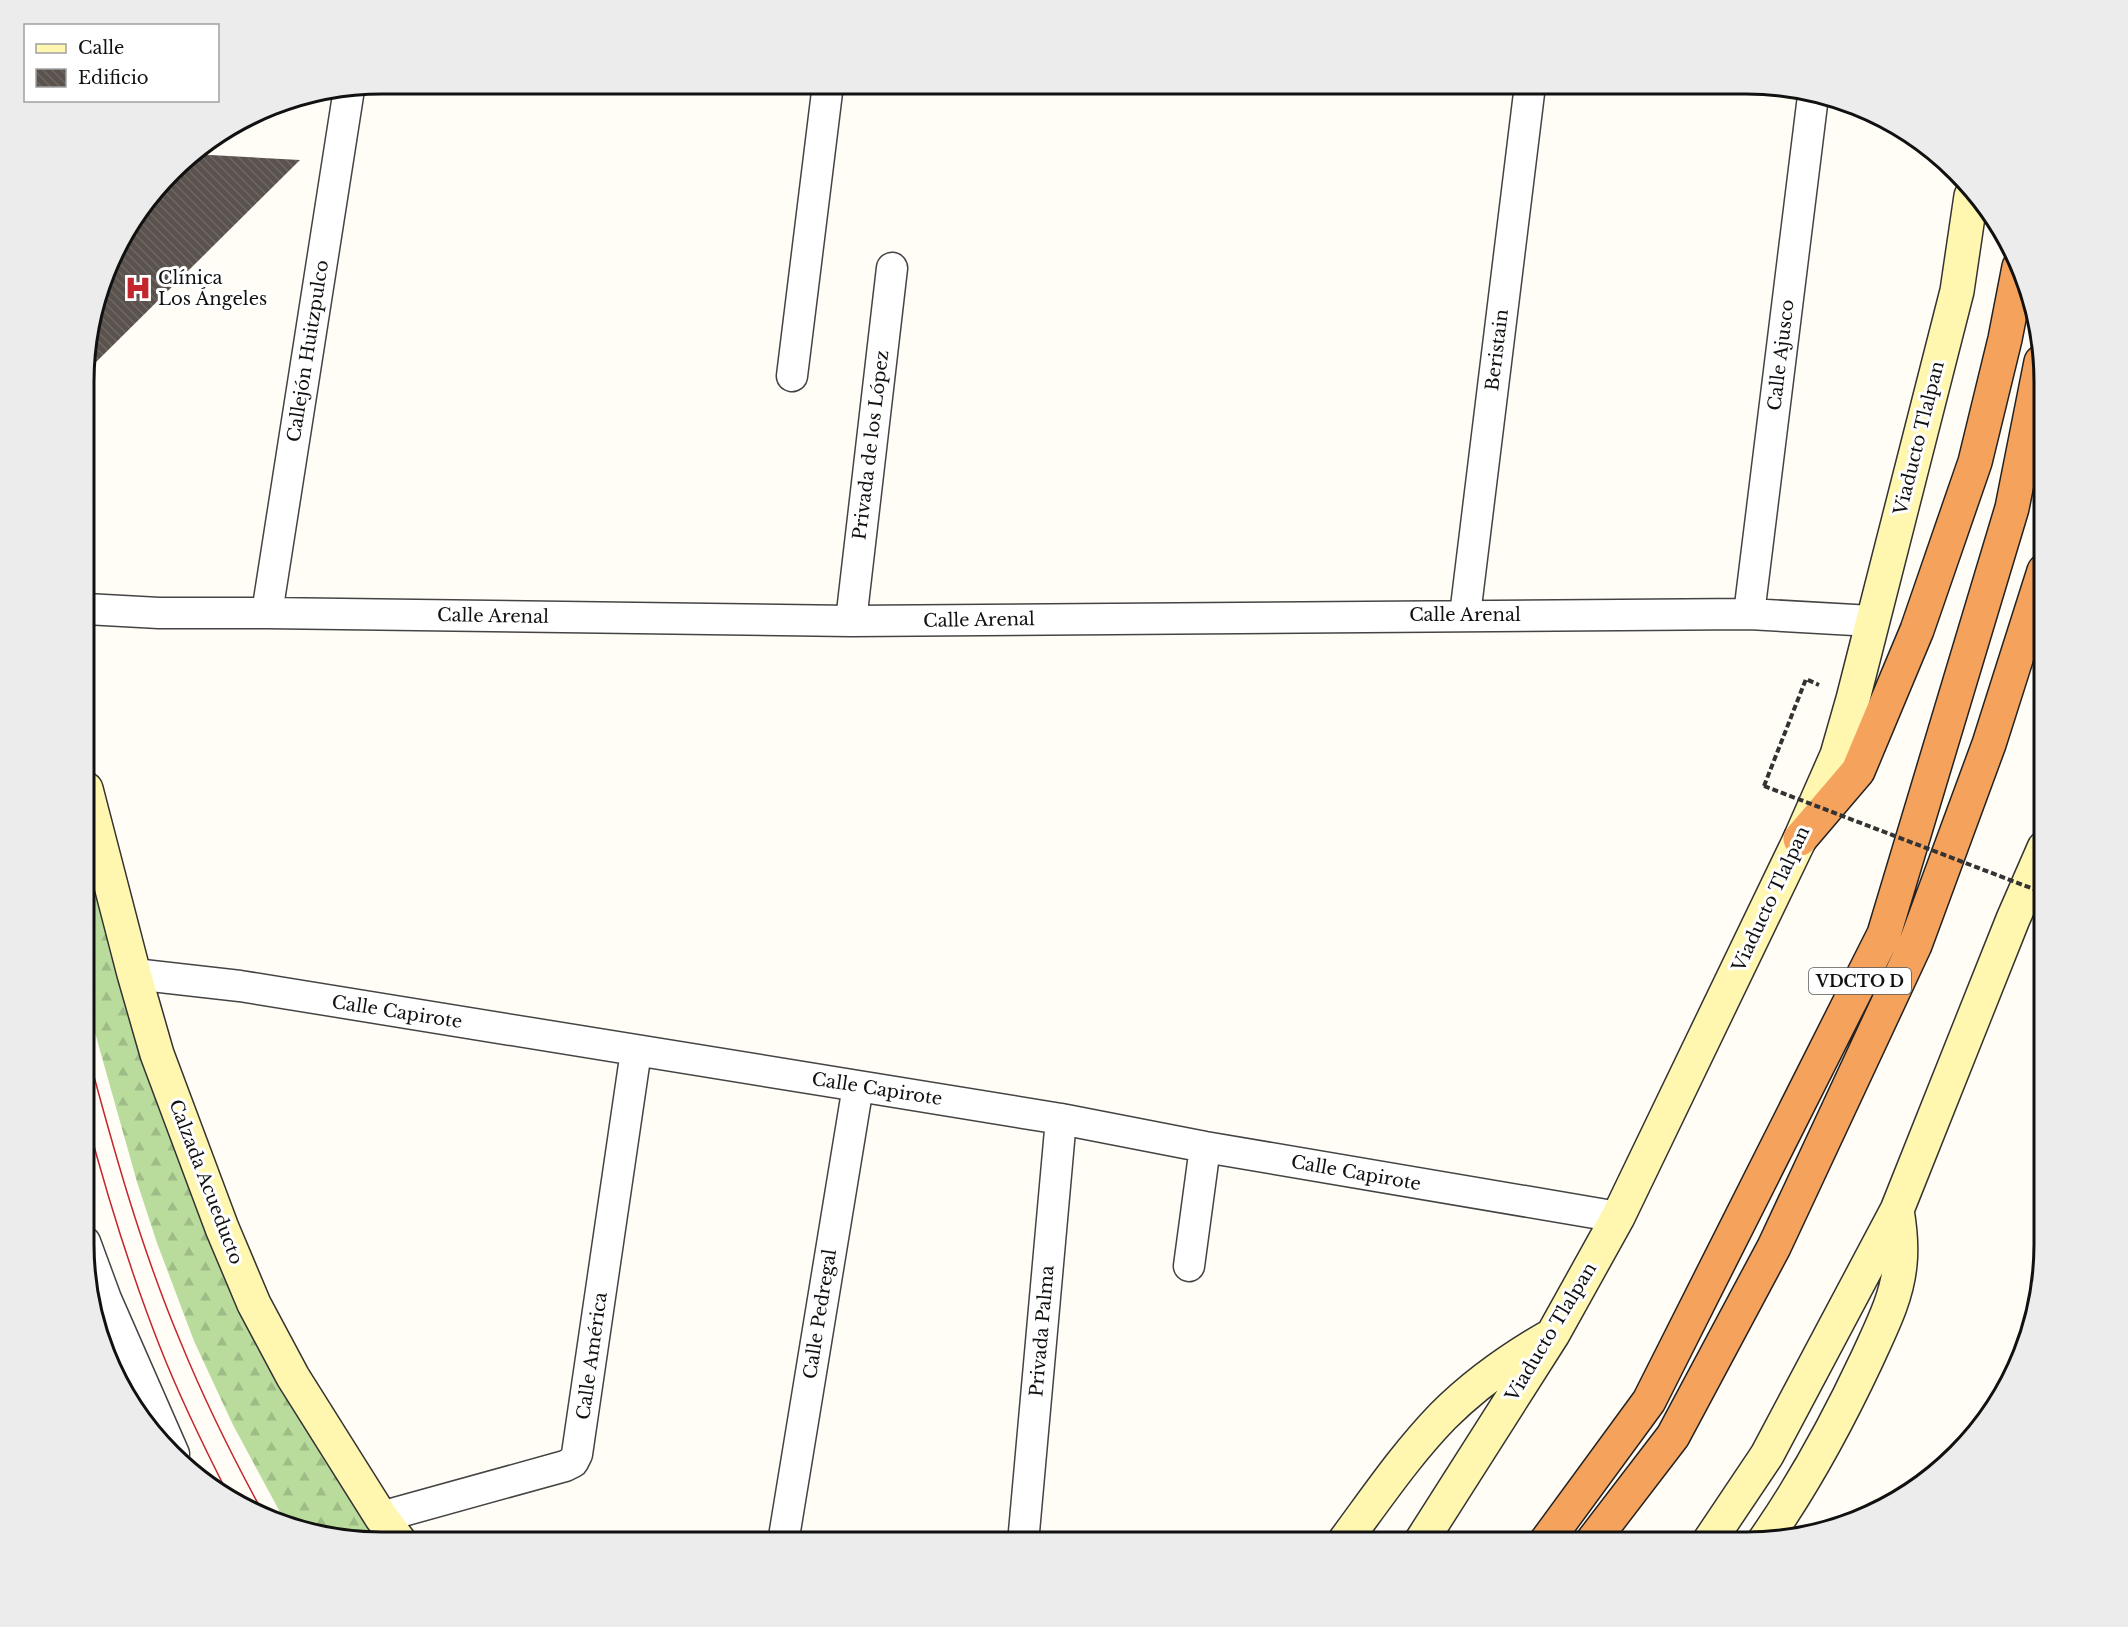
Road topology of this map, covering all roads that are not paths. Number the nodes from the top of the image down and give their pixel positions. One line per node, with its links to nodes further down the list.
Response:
1 (827, 94): 8 (street)
2 (1529, 94): 14 (street, Beristain)
3 (348, 97): 12 (street, Callejón Huitzpulco)
4 (1812, 102): 13 (street, Calle Ajusco)
5 (1970, 202): 16 (main road, Viaducto Tlalpan)
6 (892, 268): 15 (street, Privada de los López)
7 (2016, 283): 18 (highway)
8 (792, 376)
9 (2034, 401): 38 (highway, VDCTO D)
10 (2034, 602): 39 (highway, VDCTO D)
11 (94, 609): 12 (street, Calle Arenal)
12 (267, 613): 15 (street, Calle Arenal)
13 (1749, 614): 14 (street, Calle Arenal); 16 (street, Calle Arenal)
14 (1465, 615): 15 (street, Calle Arenal)
15 (851, 621)
16 (1872, 621): 18 (main road, Viaducto Tlalpan)
17 (94, 820): 20 (main road, Calzada Acueducto)
18 (1800, 839): 26 (main road, Viaducto Tlalpan)
19 (2034, 871): 25 (main road)
20 (134, 974): 21 (street, Calle Capirote); 31 (main road, Calzada Acueducto)
21 (636, 1051): 22 (street, Calle Capirote); 31 (street, Calle América)
22 (858, 1086): 23 (street, Calle Capirote); 34 (street, Calle Pedregal)
23 (1061, 1119): 24 (street, Calle Capirote); 35 (street, Privada Palma)
24 (1205, 1147): 26 (street, Calle Capirote); 27 (street)
25 (1897, 1210): 32 (main road); 40 (main road)
26 (1618, 1217): 29 (main road, Viaducto Tlalpan)
27 (1189, 1266)
28 (96, 1271): 30 (street)
29 (1553, 1334): 36 (main road); 37 (main road, Viaducto Tlalpan)
30 (165, 1434)
31 (381, 1517): 33 (main road, Calzada Acueducto)
32 (1770, 1531)
33 (392, 1532)
34 (785, 1532)
35 (1024, 1532)
36 (1351, 1532)
37 (1427, 1532)
38 (1553, 1532)
39 (1599, 1532)
40 (1715, 1532)

